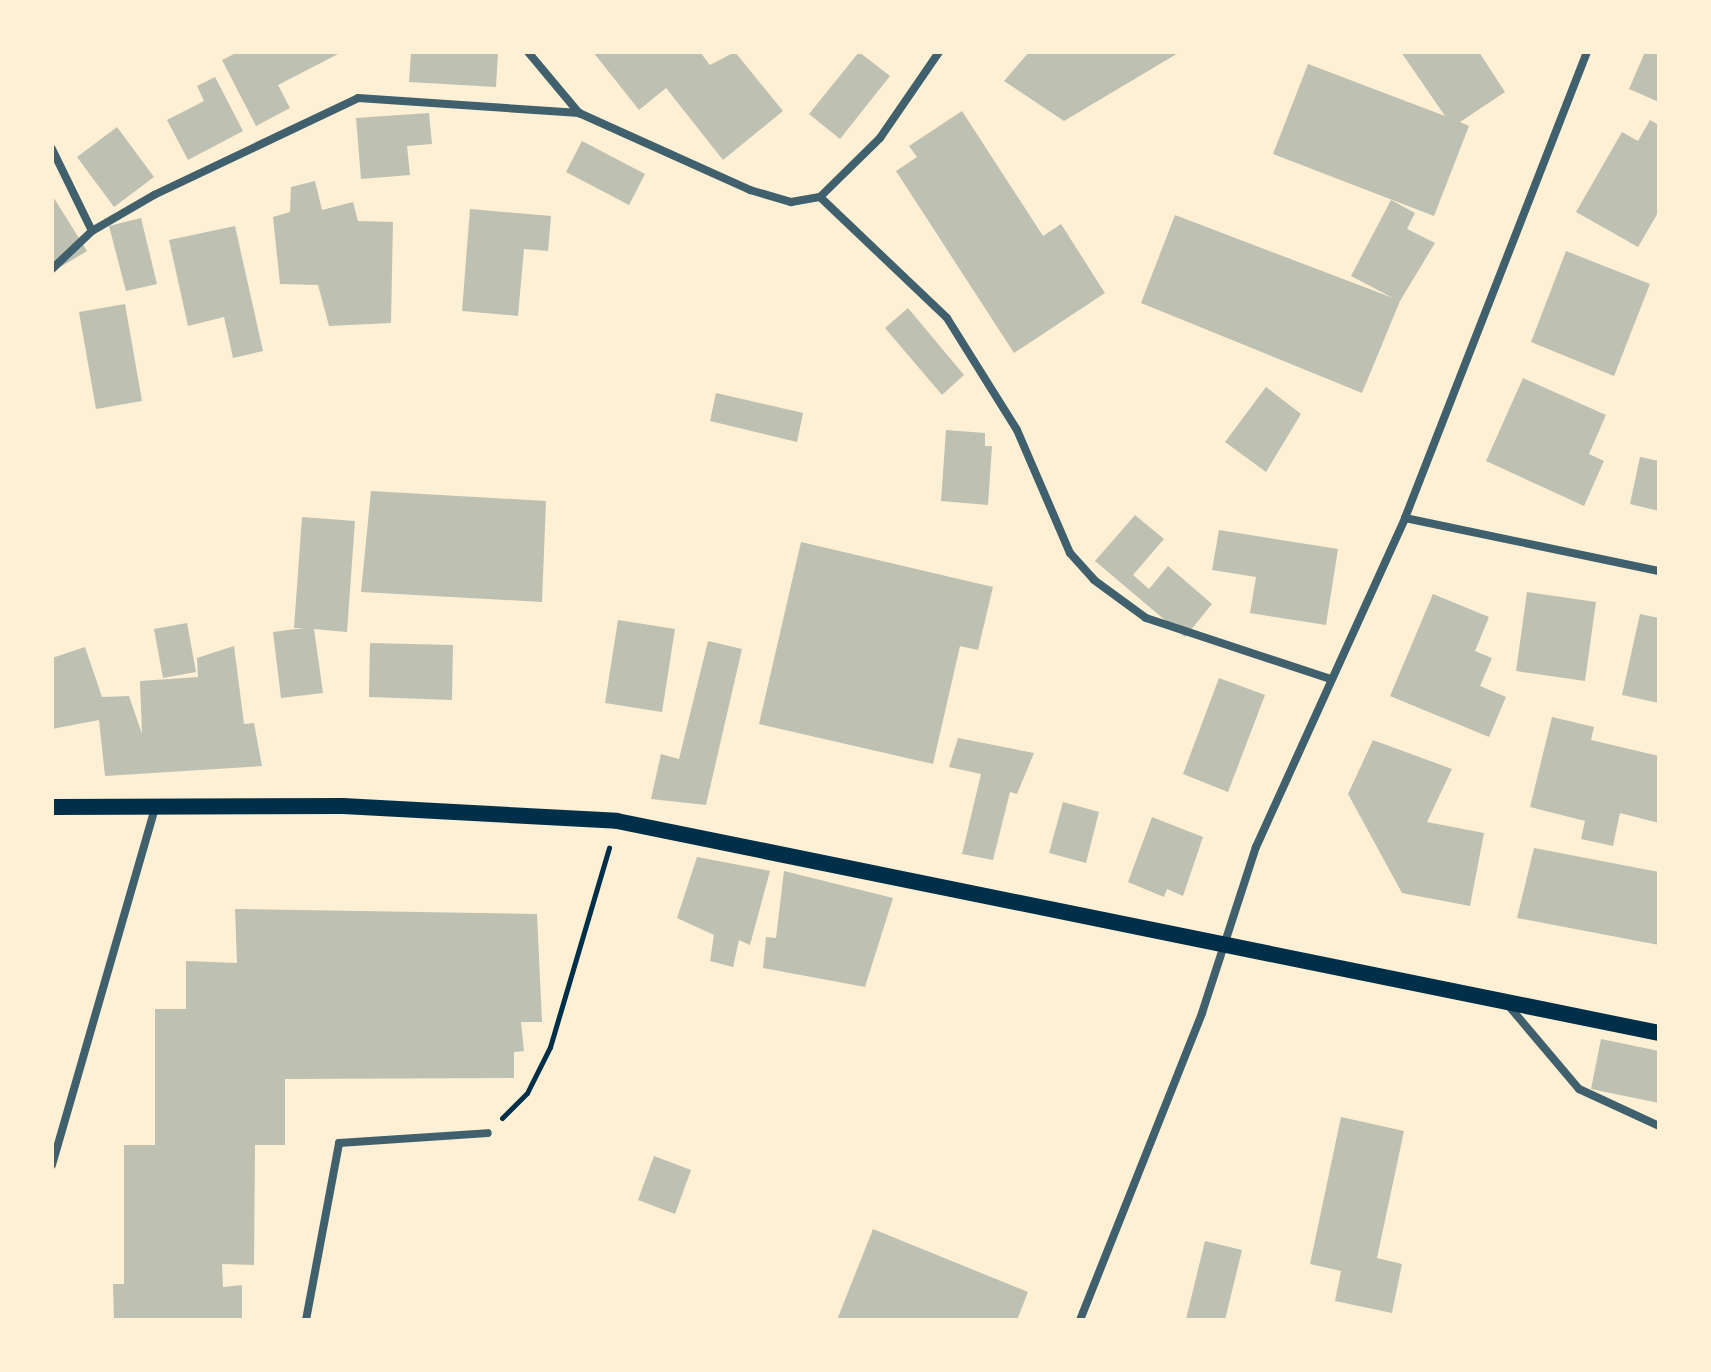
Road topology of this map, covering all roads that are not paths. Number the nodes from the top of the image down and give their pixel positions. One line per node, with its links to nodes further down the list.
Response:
1 (528, 52): 4 (street)
2 (939, 52): 6 (street)
3 (1587, 52): 9 (street)
4 (579, 113): 6 (street); 7 (street)
5 (52, 149): 7 (street)
6 (820, 197): 11 (street)
7 (92, 231): 8 (street)
8 (52, 269)
9 (1405, 518): 10 (street); 11 (street)
10 (1659, 571)
11 (1330, 679): 14 (street)
12 (155, 806): 13 (main road); 14 (main road); 19 (street)
13 (52, 807)
14 (1226, 946): 15 (main road); 21 (street)
15 (1502, 998): 16 (main road); 17 (street)
16 (1659, 1033)
17 (1659, 1126)
18 (488, 1133): 20 (street)
19 (52, 1165)
20 (306, 1320)
21 (1080, 1320)

